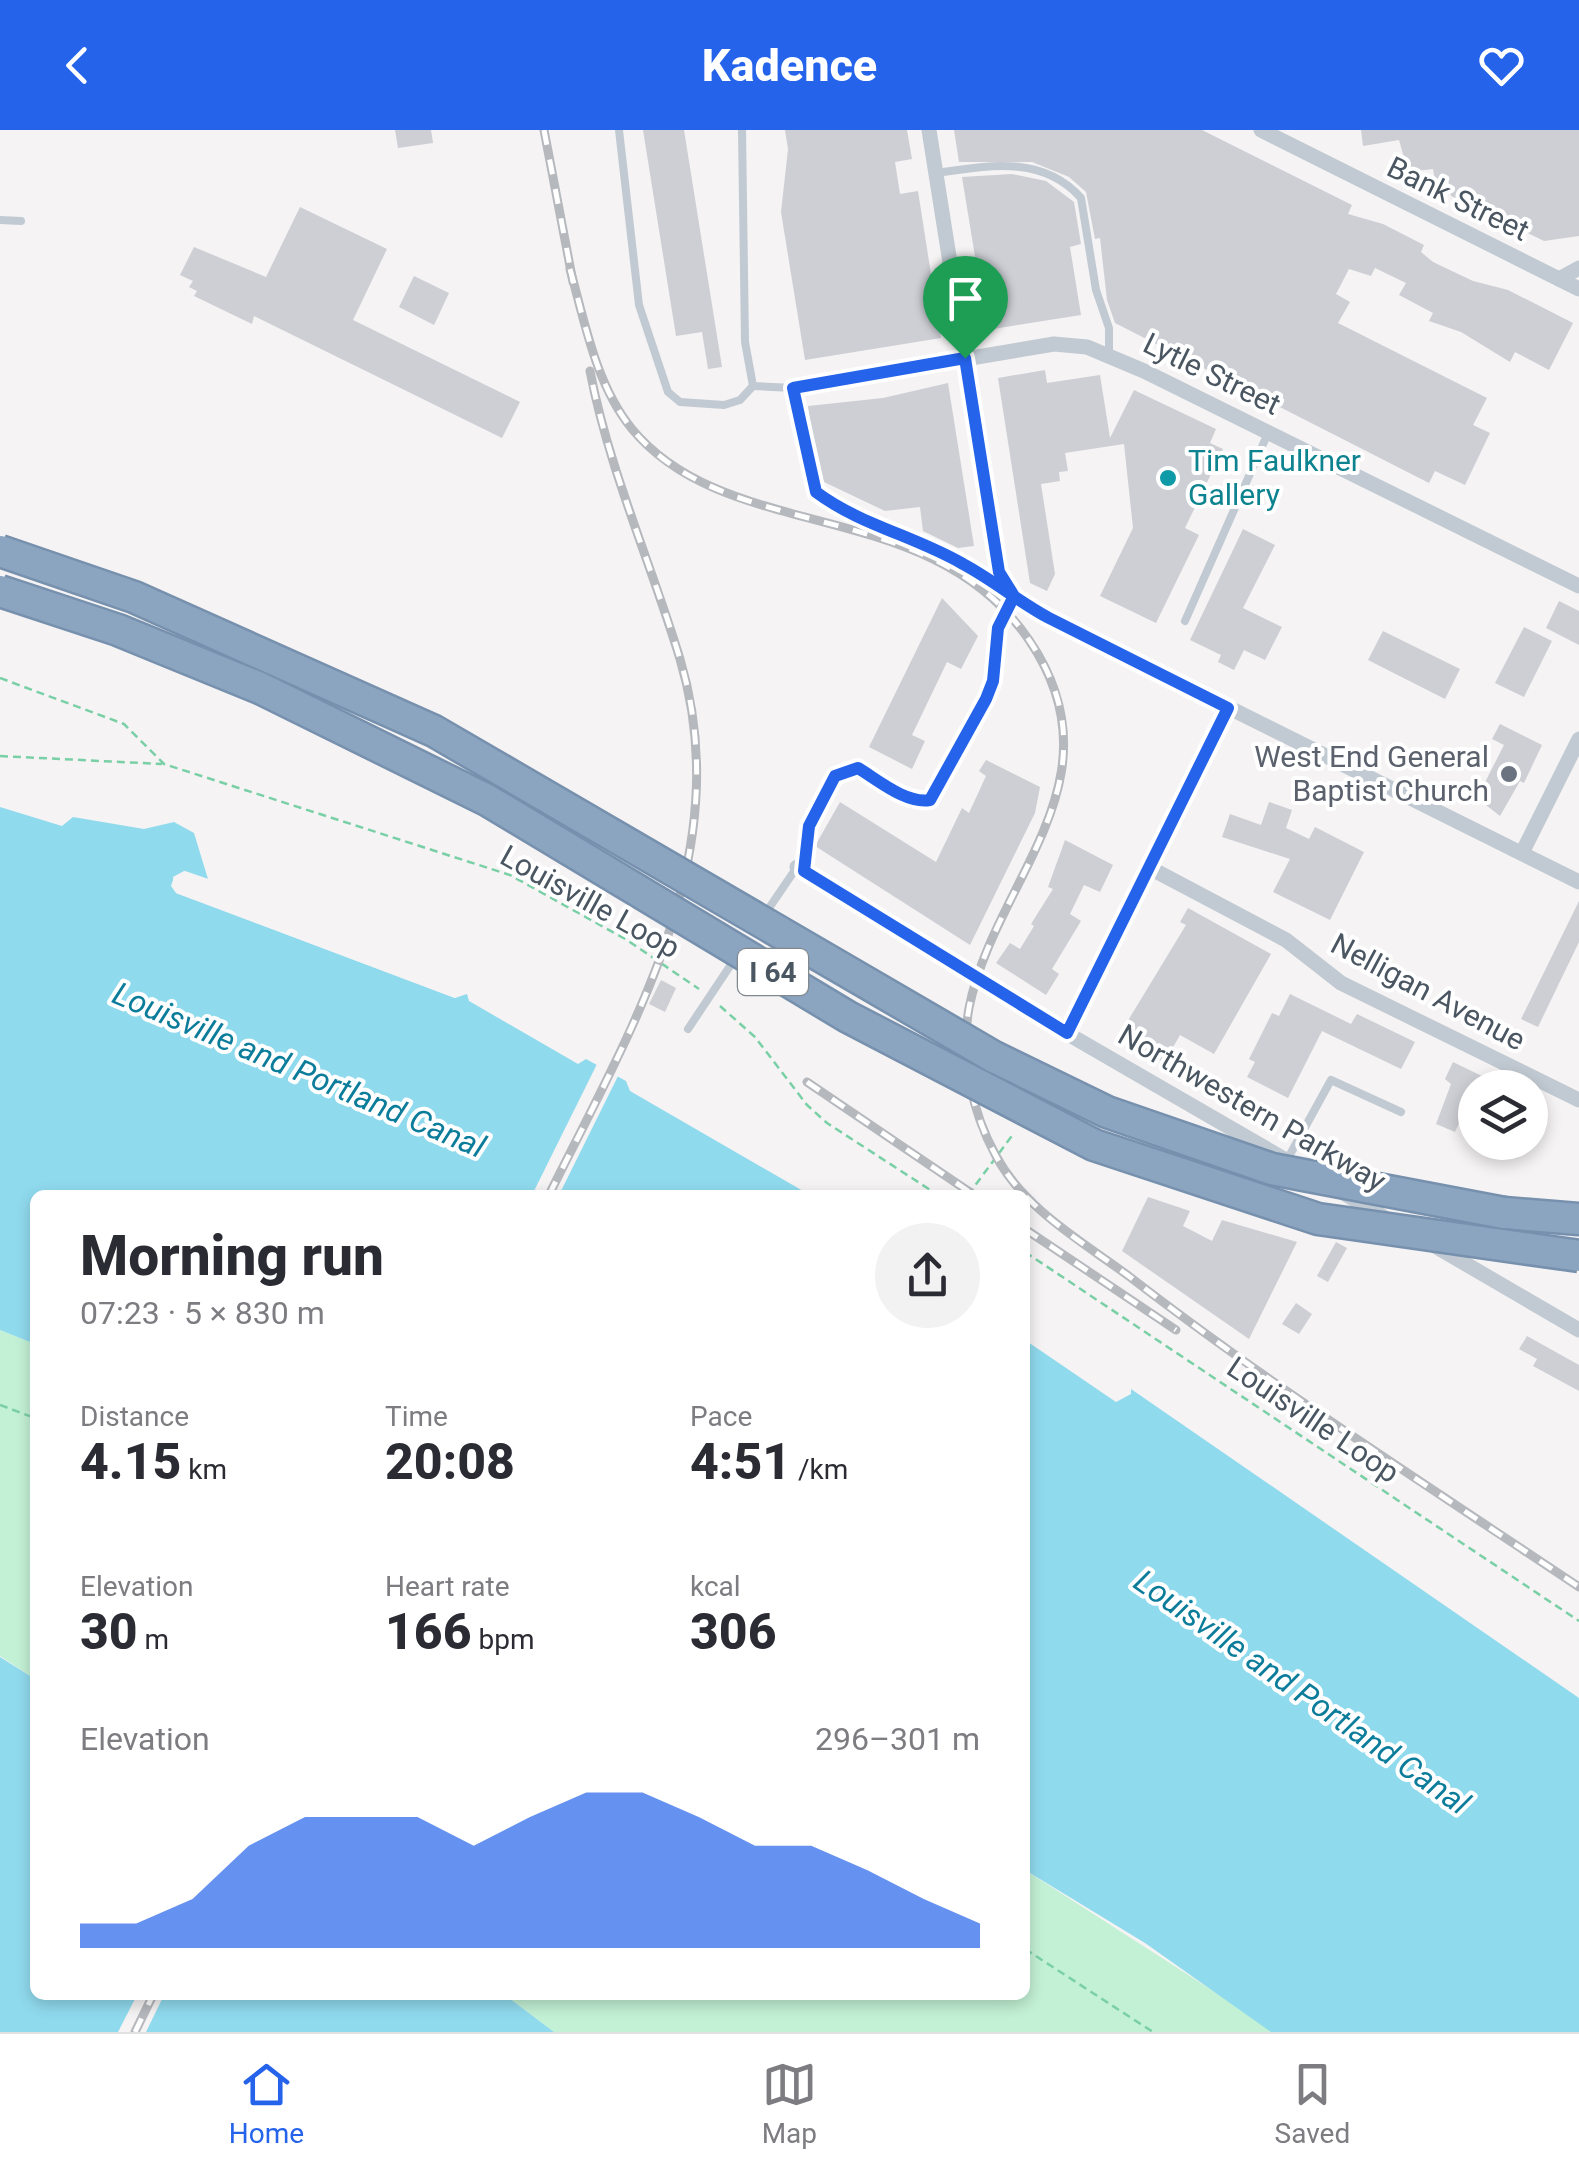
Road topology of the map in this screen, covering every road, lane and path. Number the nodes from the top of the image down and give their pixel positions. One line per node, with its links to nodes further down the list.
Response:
1 (620, 130): 15 (lane)
2 (742, 130): 15 (lane)
3 (929, 130): 7 (street)
4 (1261, 130): 6 (street, Bank Street)
5 (1301, 130): 6 (street)
6 (1304, 149): 11 (street, Bank Street)
7 (936, 173): 13 (lane); 14 (street)
8 (0, 220): 9 (lane)
9 (21, 220)
10 (1579, 268): 11 (street)
11 (1559, 279): 12 (street, Bank Street)
12 (1579, 289)
13 (1110, 355): 14 (street, Lytle Street); 17 (street, Lytle Street)
14 (965, 358): 16 (street, Lytle Street); 22 (street)
15 (752, 386): 16 (lane)
16 (793, 388): 18 (lane)
17 (1268, 432): 20 (street, Lytle Street); 23 (lane)
18 (810, 474): 22 (street)
19 (0, 551): 42 (highway, I 64, bridge)
20 (1579, 586)
21 (0, 592): 44 (highway, I 64, bridge)
22 (1014, 596): 25 (street); 31 (lane)
23 (1185, 620)
24 (0, 678): 28 (path, Louisville Loop)
25 (1228, 708): 29 (street); 30 (street)
26 (1579, 739): 29 (street)
27 (0, 756): 28 (path)
28 (164, 764): 35 (path, Louisville Loop)
29 (1522, 853): 32 (street)
30 (1150, 868): 37 (street); 38 (street, Nelligan Avenue)
31 (801, 869): 33 (lane); 37 (street, Northwestern Parkway)
32 (1579, 882)
33 (753, 932)
34 (742, 948): 35 (lane)
35 (709, 996): 36 (lane); 41 (path, Louisville Loop)
36 (688, 1029)
37 (1067, 1033): 40 (street, Northwestern Parkway)
38 (1579, 1100)
39 (1401, 1112): 40 (lane)
40 (1287, 1160): 45 (street, Northwestern Parkway)
41 (930, 1190)
42 (1579, 1219)
43 (1030, 1255): 48 (path, Louisville Loop)
44 (1579, 1256)
45 (1579, 1330)
46 (0, 1405): 47 (path)
47 (30, 1416)
48 (1579, 1621)
49 (1030, 1951): 50 (path)
50 (1152, 2032)

